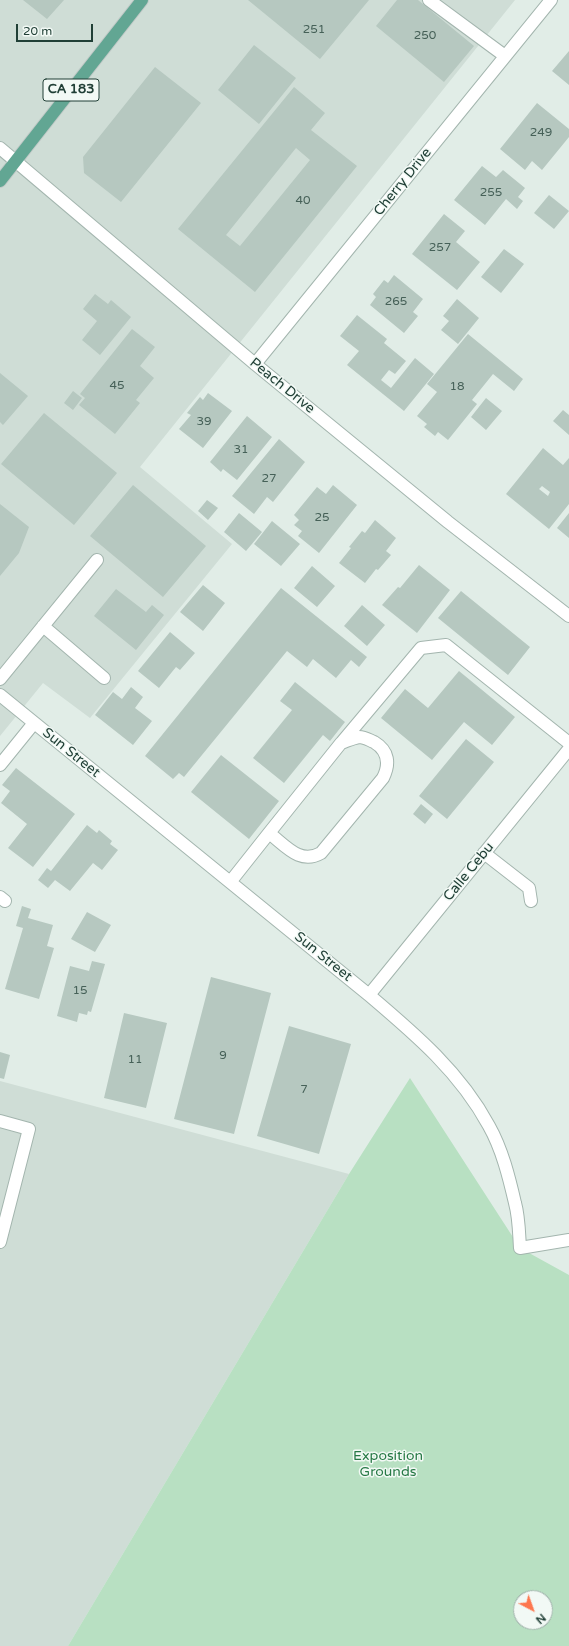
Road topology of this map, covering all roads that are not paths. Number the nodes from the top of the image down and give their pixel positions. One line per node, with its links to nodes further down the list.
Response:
1 (142, 0): 6 (main road, CA 183)
2 (429, 0): 4 (street)
3 (551, 0): 4 (street, Cherry Drive)
4 (505, 56): 8 (street, Cherry Drive)
5 (0, 148): 6 (street, Peach Drive)
6 (16, 161): 7 (main road, CA 183); 8 (street, Peach Drive)
7 (0, 181)
8 (255, 364): 10 (street, Peach Drive)
9 (97, 560): 11 (street)
10 (569, 616)
11 (43, 626): 12 (street); 13 (street)
12 (104, 678)
13 (0, 679)
14 (0, 694): 15 (street, Sun Street)
15 (34, 723): 19 (street); 22 (street, Sun Street)
16 (569, 743): 17 (street)
17 (341, 744): 20 (street); 20 (street)
18 (569, 749): 21 (street, Calle Cebu)
19 (0, 765)
20 (270, 833): 22 (street)
21 (484, 853): 23 (street); 24 (street, Calle Cebu)
22 (231, 882): 24 (street, Sun Street)
23 (531, 901)
24 (369, 994): 26 (street, Sun Street)
25 (0, 1121): 27 (street)
26 (569, 1240)
27 (0, 1242)

